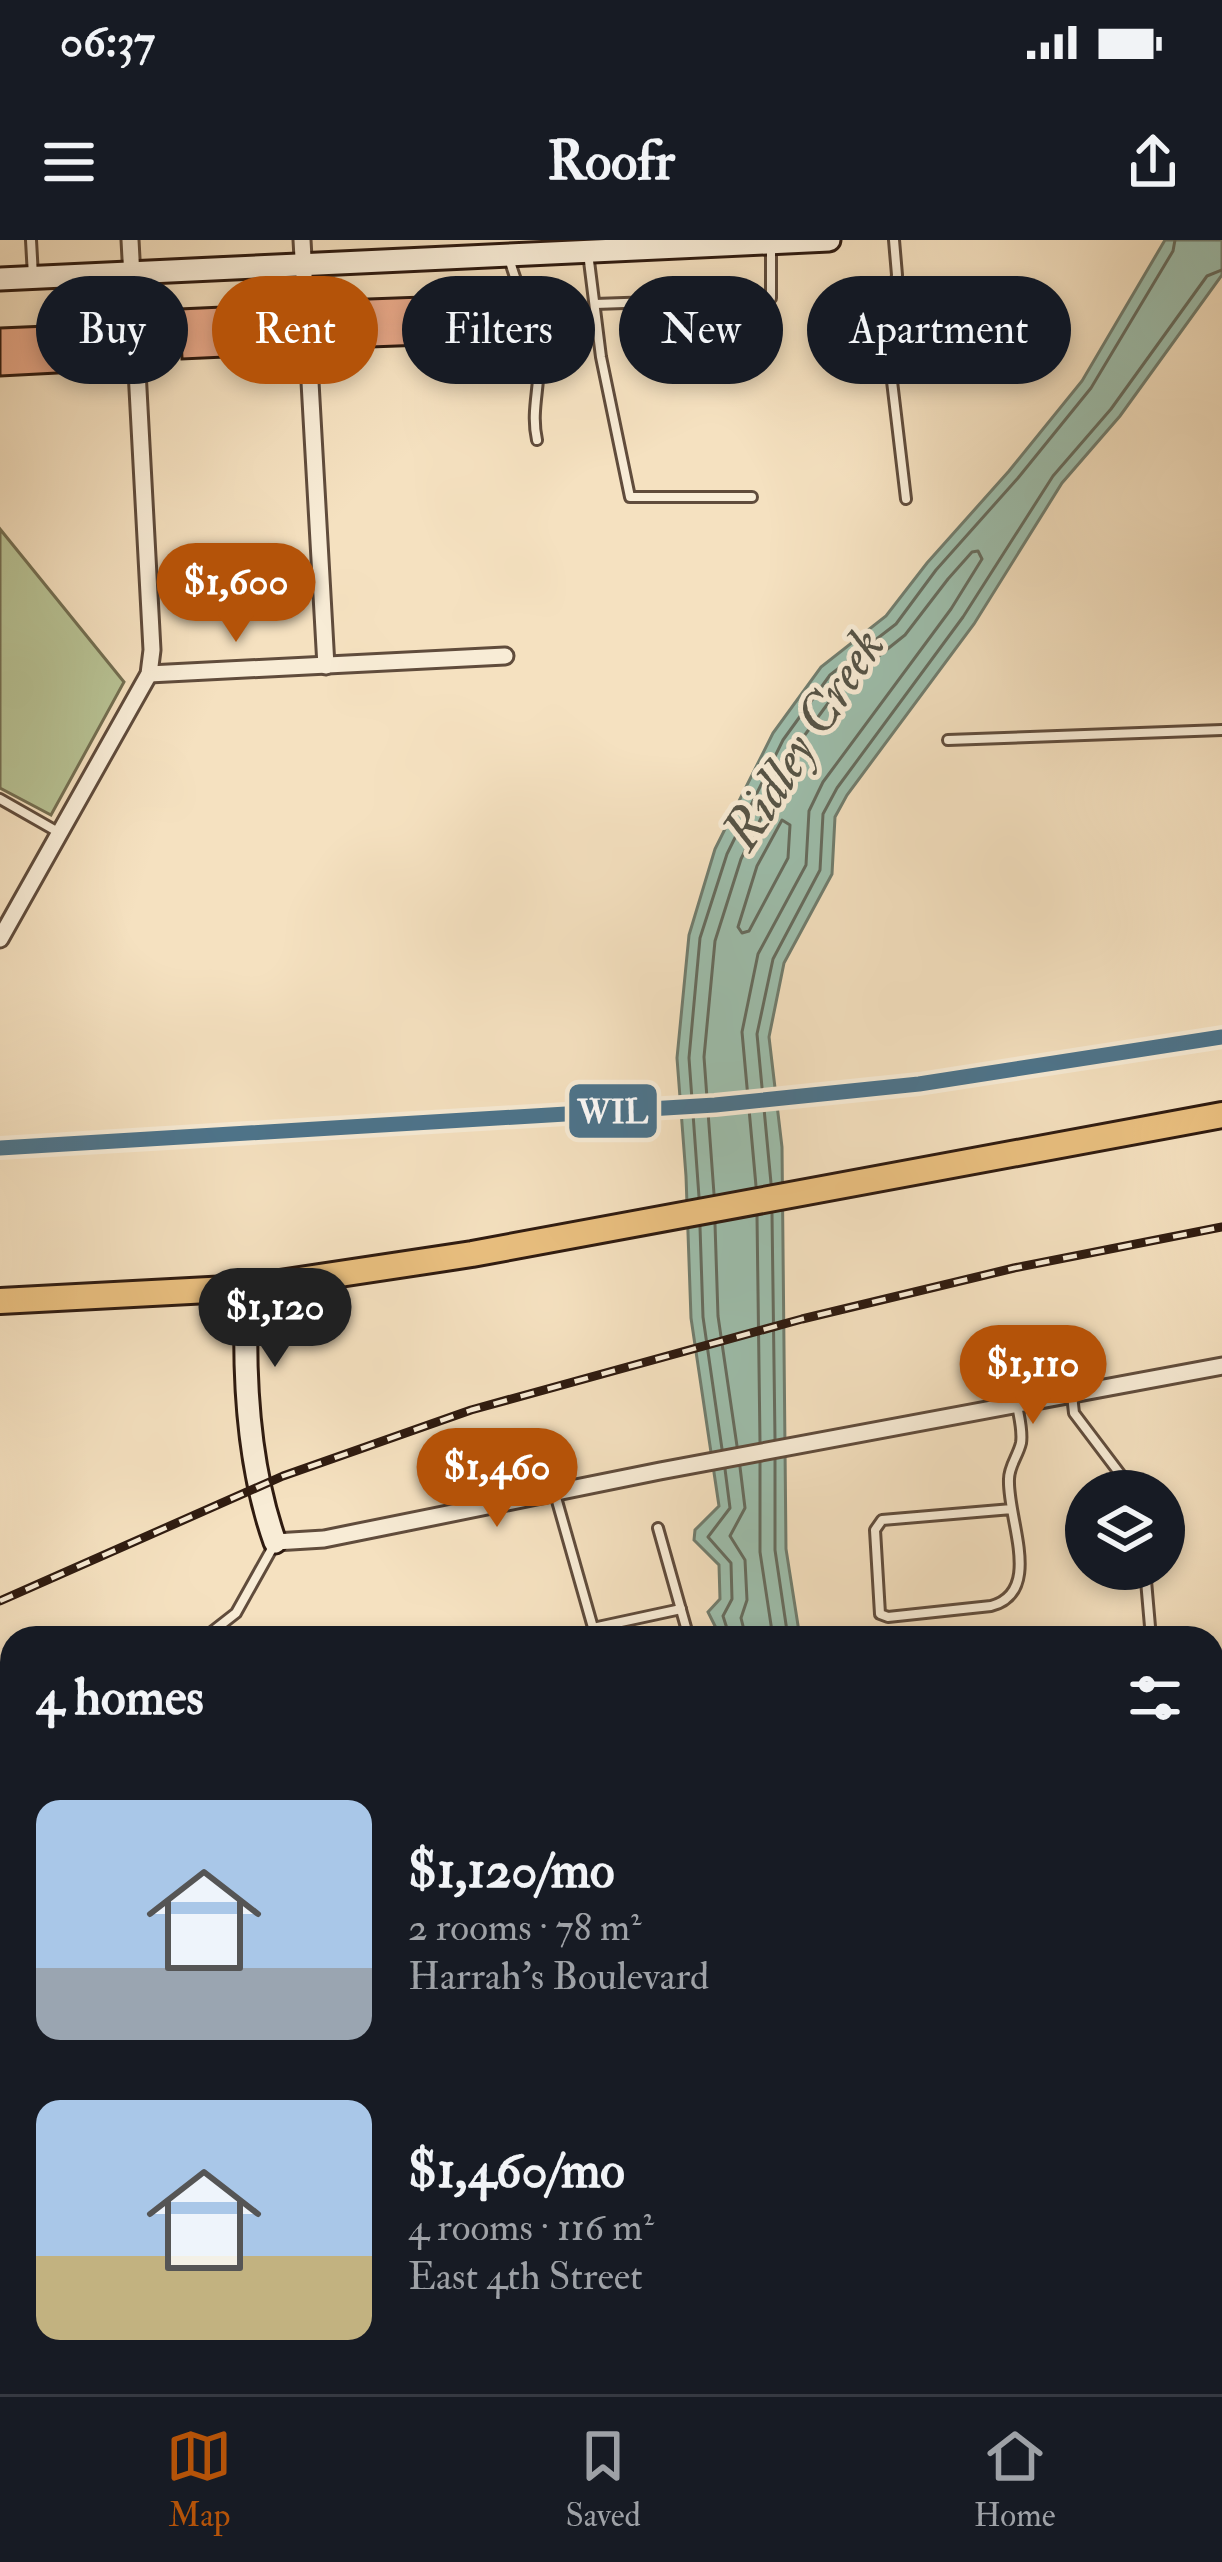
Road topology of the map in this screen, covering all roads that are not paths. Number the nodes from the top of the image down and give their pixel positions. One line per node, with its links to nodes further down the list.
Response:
1 (31, 240): 12 (lane)
2 (130, 240): 10 (street)
3 (302, 240): 9 (street)
4 (829, 240): 6 (street)
5 (894, 240): 17 (lane)
6 (771, 243): 7 (street); 14 (lane)
7 (588, 251): 8 (street); 11 (lane)
8 (509, 255): 9 (street); 15 (lane)
9 (303, 265): 10 (street); 19 (street)
10 (132, 273): 12 (street); 20 (street)
11 (591, 276)
12 (33, 278): 13 (street)
13 (0, 279)
14 (595, 304): 16 (lane)
15 (537, 440)
16 (752, 496)
17 (906, 499)
18 (506, 656): 19 (street)
19 (326, 667): 20 (street)
20 (149, 674): 24 (street)
21 (1222, 730): 22 (lane)
22 (948, 740)
23 (0, 799): 24 (lane)
24 (58, 832): 25 (street)
25 (4, 921): 26 (street)
26 (0, 939)
27 (1222, 1115): 28 (main road)
28 (247, 1288): 29 (main road); 37 (street)
29 (0, 1301)
30 (1222, 1366): 31 (street)
31 (1072, 1394): 32 (street); 33 (lane)
32 (1017, 1404): 34 (street); 35 (lane)
33 (1117, 1470)
34 (555, 1493): 37 (street); 41 (lane)
35 (1012, 1509): 35 (lane)
36 (658, 1528): 39 (lane)
37 (275, 1542): 40 (lane)
38 (1147, 1590): 44 (lane)
39 (681, 1609): 42 (lane); 43 (lane)
40 (219, 1626)
41 (592, 1626)
42 (619, 1626)
43 (686, 1626)
44 (1150, 1626)

